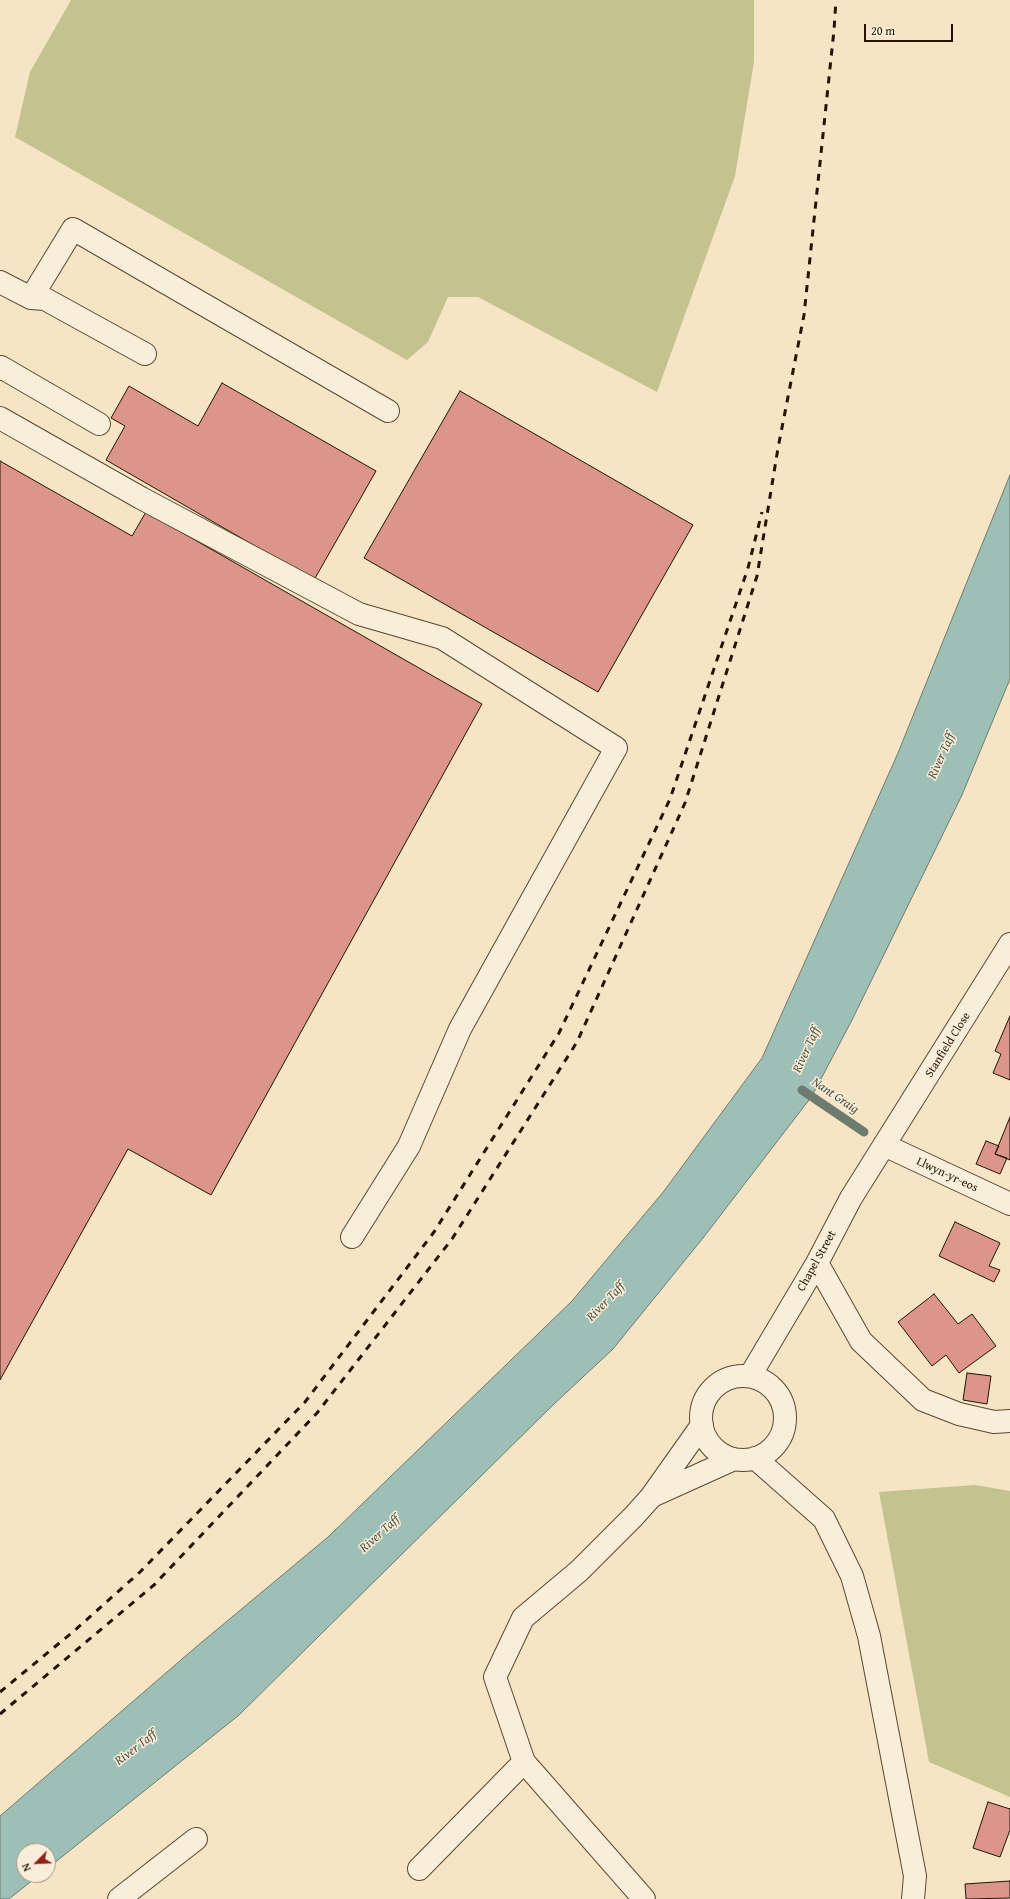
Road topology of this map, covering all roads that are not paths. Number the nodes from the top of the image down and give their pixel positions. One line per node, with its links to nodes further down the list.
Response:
1 (0, 282): 2 (street)
2 (31, 298): 3 (street); 5 (street)
3 (145, 354)
4 (0, 369): 7 (street)
5 (388, 411)
6 (0, 418): 11 (street)
7 (99, 424)
8 (1010, 944): 9 (street, Stanfield Close)
9 (884, 1145): 10 (street, Llwyn-yr-eos); 12 (street, Chapel Street)
10 (1010, 1204)
11 (352, 1237)
12 (817, 1263): 13 (street, Chapel Street); 14 (street)
13 (750, 1376): 15 (street); 16 (street)
14 (1010, 1421)
15 (702, 1425): 17 (street); 18 (street)
16 (756, 1458): 17 (street); 24 (street)
17 (734, 1459): 18 (street)
18 (650, 1496): 19 (street)
19 (524, 1762): 21 (street); 23 (street)
20 (196, 1840): 22 (street)
21 (419, 1869)
22 (119, 1899)
23 (644, 1899)
24 (913, 1899)

